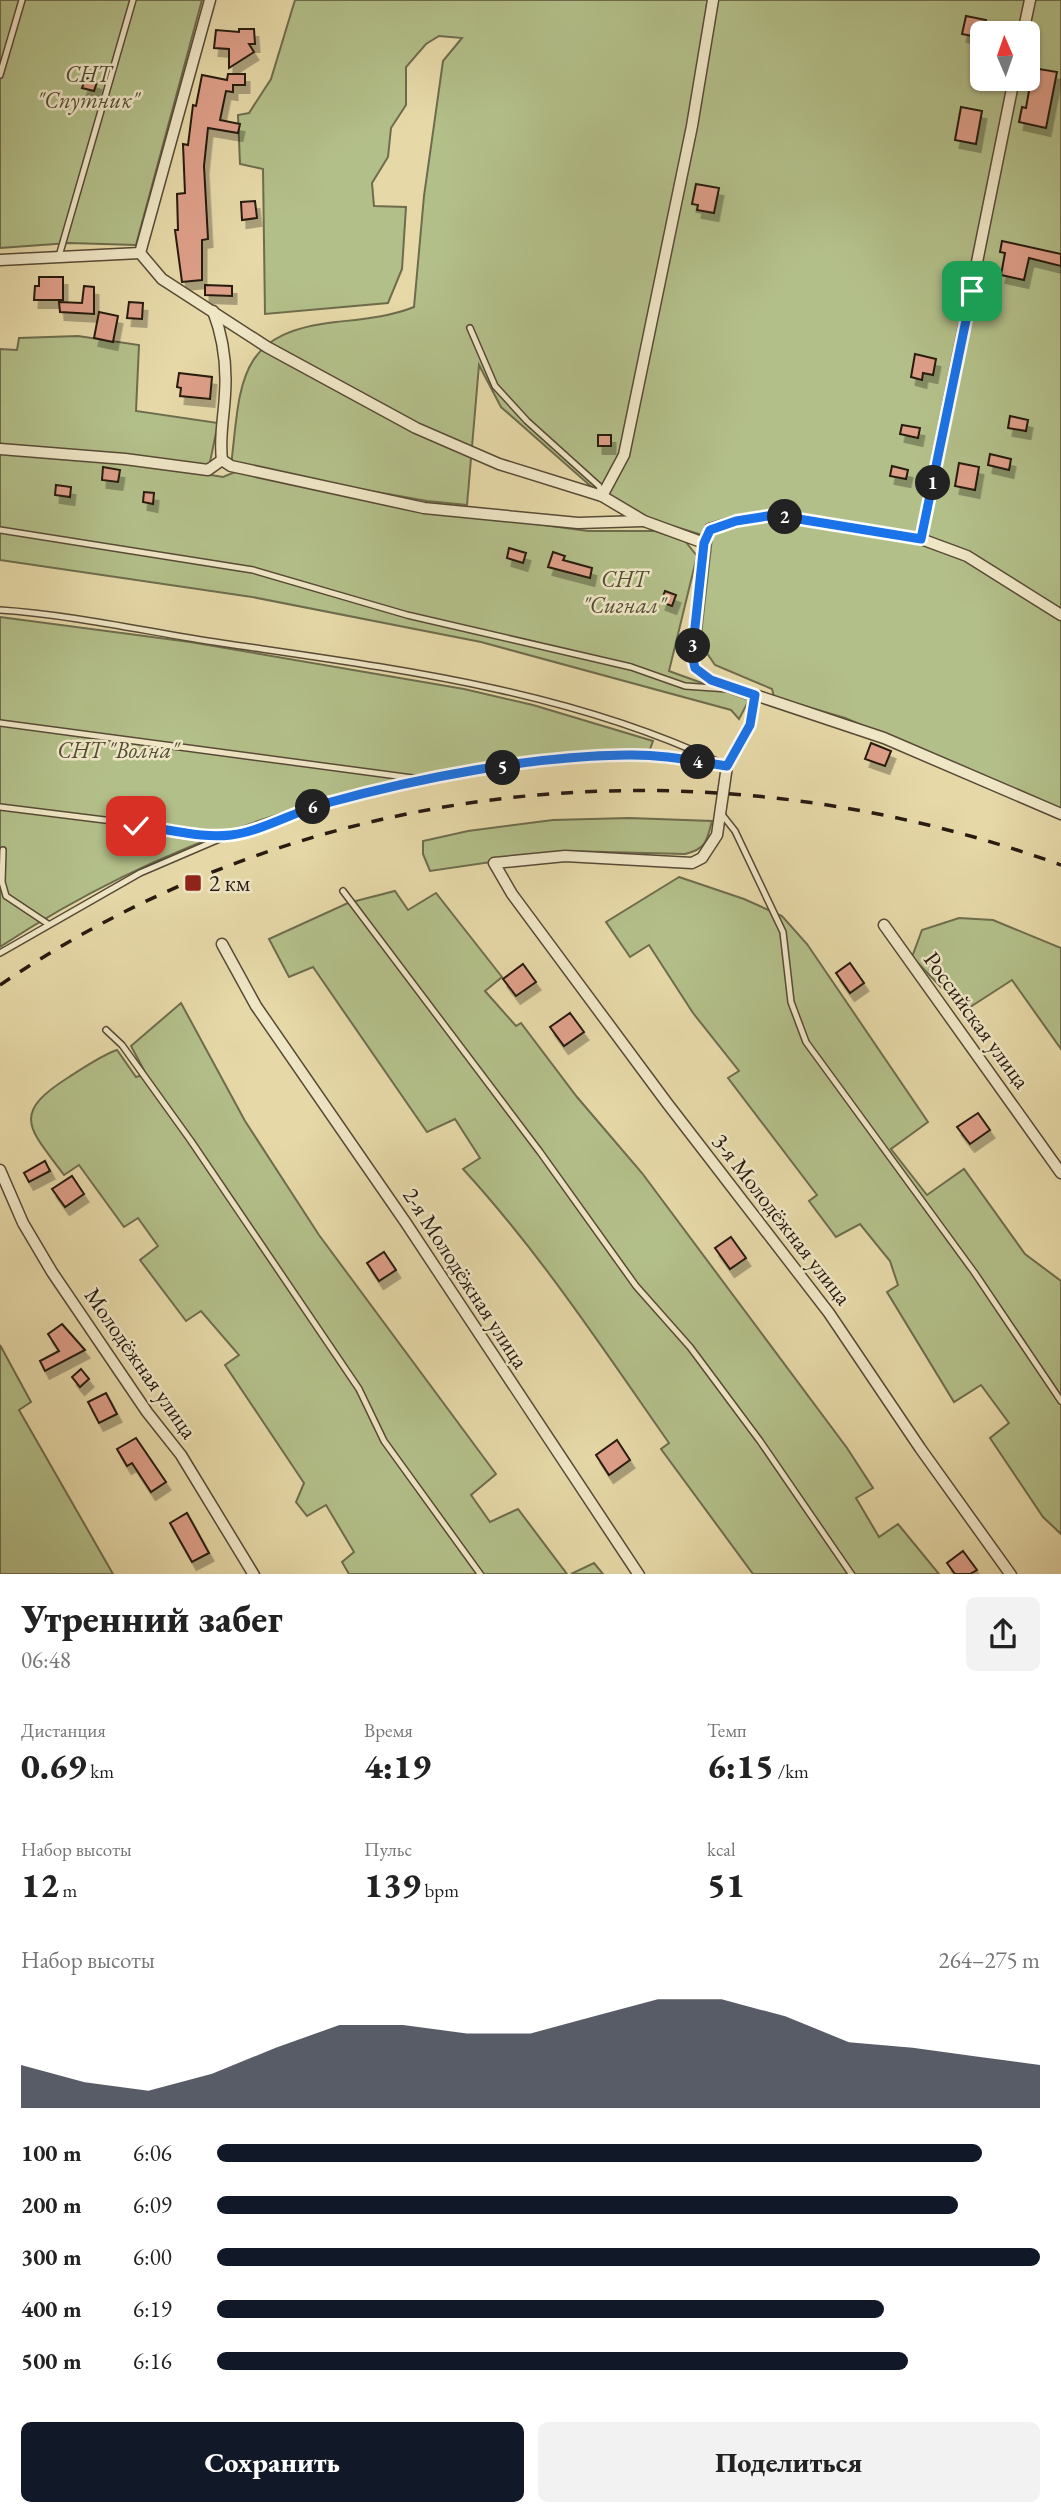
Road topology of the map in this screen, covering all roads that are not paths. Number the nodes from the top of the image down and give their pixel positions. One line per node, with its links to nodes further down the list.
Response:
1 (22, 0): 7 (lane)
2 (133, 0): 10 (lane)
3 (210, 0): 9 (street)
4 (713, 0): 16 (street)
5 (1030, 0): 6 (street)
6 (1026, 21)
7 (0, 75)
8 (1012, 91): 19 (street)
9 (140, 253): 10 (street); 12 (street)
10 (59, 256): 11 (street)
11 (0, 260)
12 (213, 311): 15 (street); 16 (street)
13 (470, 328): 16 (lane)
14 (0, 449): 15 (street)
15 (222, 460): 17 (street)
16 (603, 496): 17 (street)
17 (644, 521): 20 (street)
18 (0, 530): 23 (lane)
19 (921, 539): 20 (street); 22 (street)
20 (704, 543): 23 (street)
21 (0, 610): 26 (lane)
22 (1061, 615)
23 (734, 688): 24 (street)
24 (755, 695): 26 (street); 30 (street)
25 (0, 723): 27 (lane)
26 (727, 766): 27 (lane); 29 (street)
27 (425, 780): 31 (lane)
28 (0, 807): 31 (lane)
29 (720, 812): 42 (lane); 47 (street, 3-я Молодёжная улица)
30 (1061, 814)
31 (232, 835): 35 (lane)
32 (3, 850): 33 (lane)
33 (1, 882): 35 (lane)
34 (343, 891): 46 (lane)
35 (48, 924): 38 (lane)
36 (884, 925): 41 (street, Российская улица)
37 (222, 944): 45 (street, 2-я Молодёжная улица)
38 (0, 953)
39 (106, 1030): 44 (lane)
40 (0, 1171): 43 (street, Молодёжная улица)
41 (1061, 1173)
42 (1061, 1401)
43 (254, 1574)
44 (481, 1574)
45 (639, 1574)
46 (852, 1574)
47 (1011, 1574)

